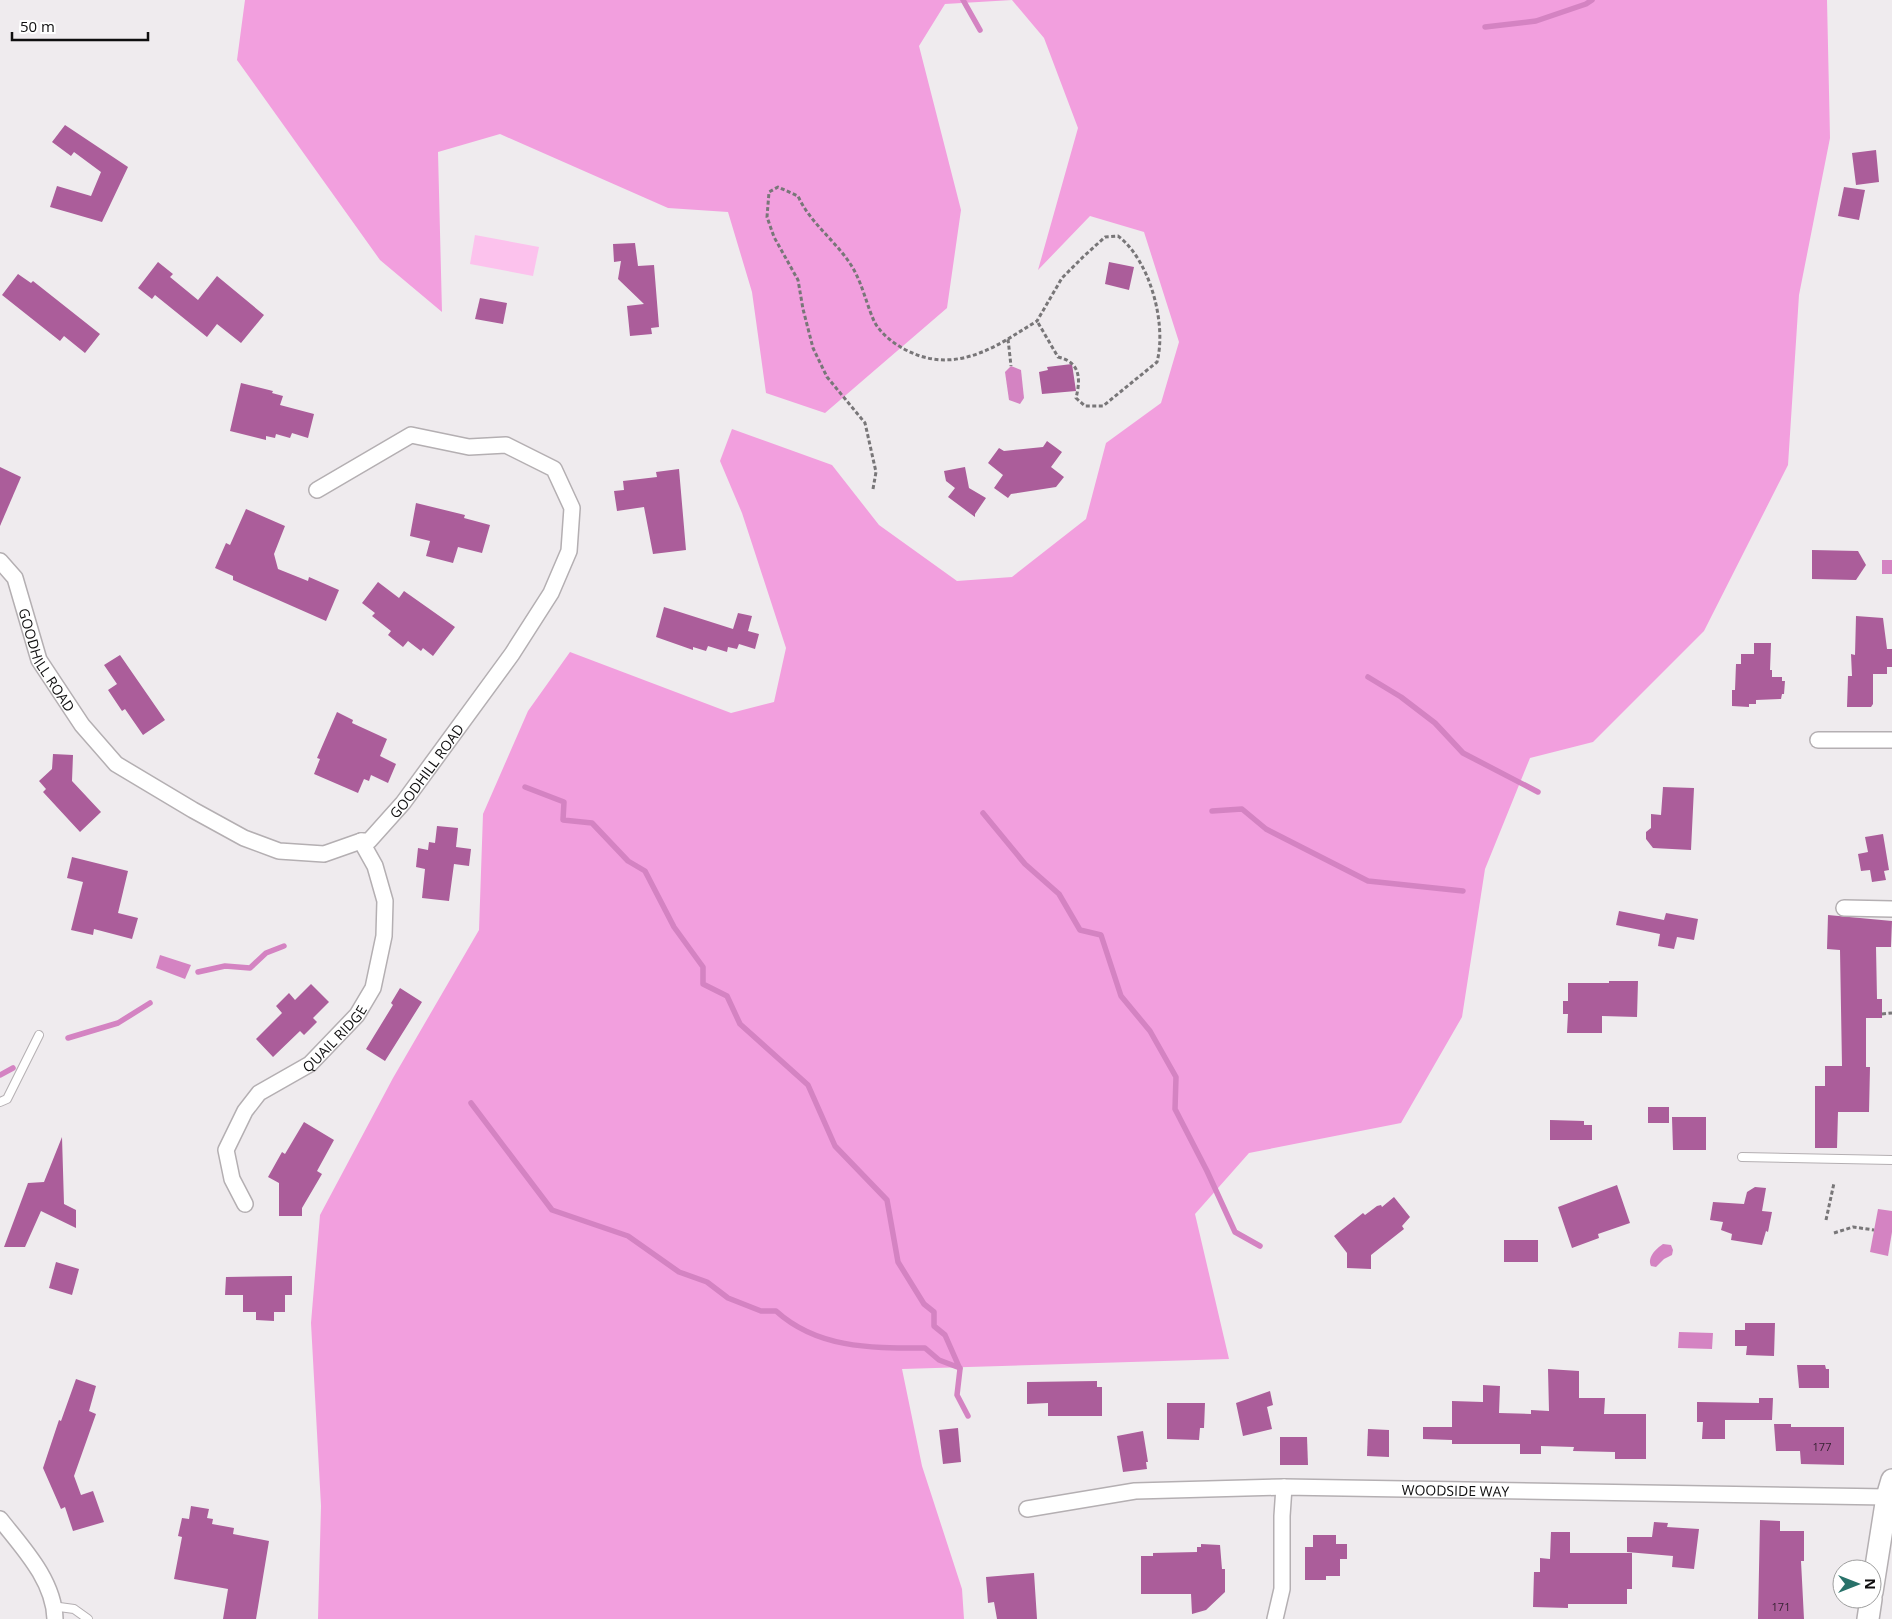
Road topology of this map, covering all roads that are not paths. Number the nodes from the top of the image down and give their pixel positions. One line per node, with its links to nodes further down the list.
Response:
1 (317, 490): 5 (street, GOODHILL ROAD)
2 (0, 561): 5 (street, GOODHILL ROAD)
3 (1818, 740): 4 (street)
4 (1892, 740)
5 (361, 841): 12 (street, QUAIL RIDGE)
6 (1844, 908): 7 (street)
7 (1892, 909)
8 (39, 1035): 9 (lane)
9 (0, 1102)
10 (1742, 1157): 11 (lane)
11 (1892, 1160)
12 (245, 1204)
13 (1284, 1487): 14 (street, WOODSIDE WAY); 15 (street, WOODSIDE WAY); 20 (street)
14 (1890, 1489): 17 (street)
15 (1026, 1509)
16 (0, 1518): 18 (street)
17 (1878, 1559)
18 (54, 1613): 19 (lane)
19 (88, 1619)
20 (1275, 1619)

